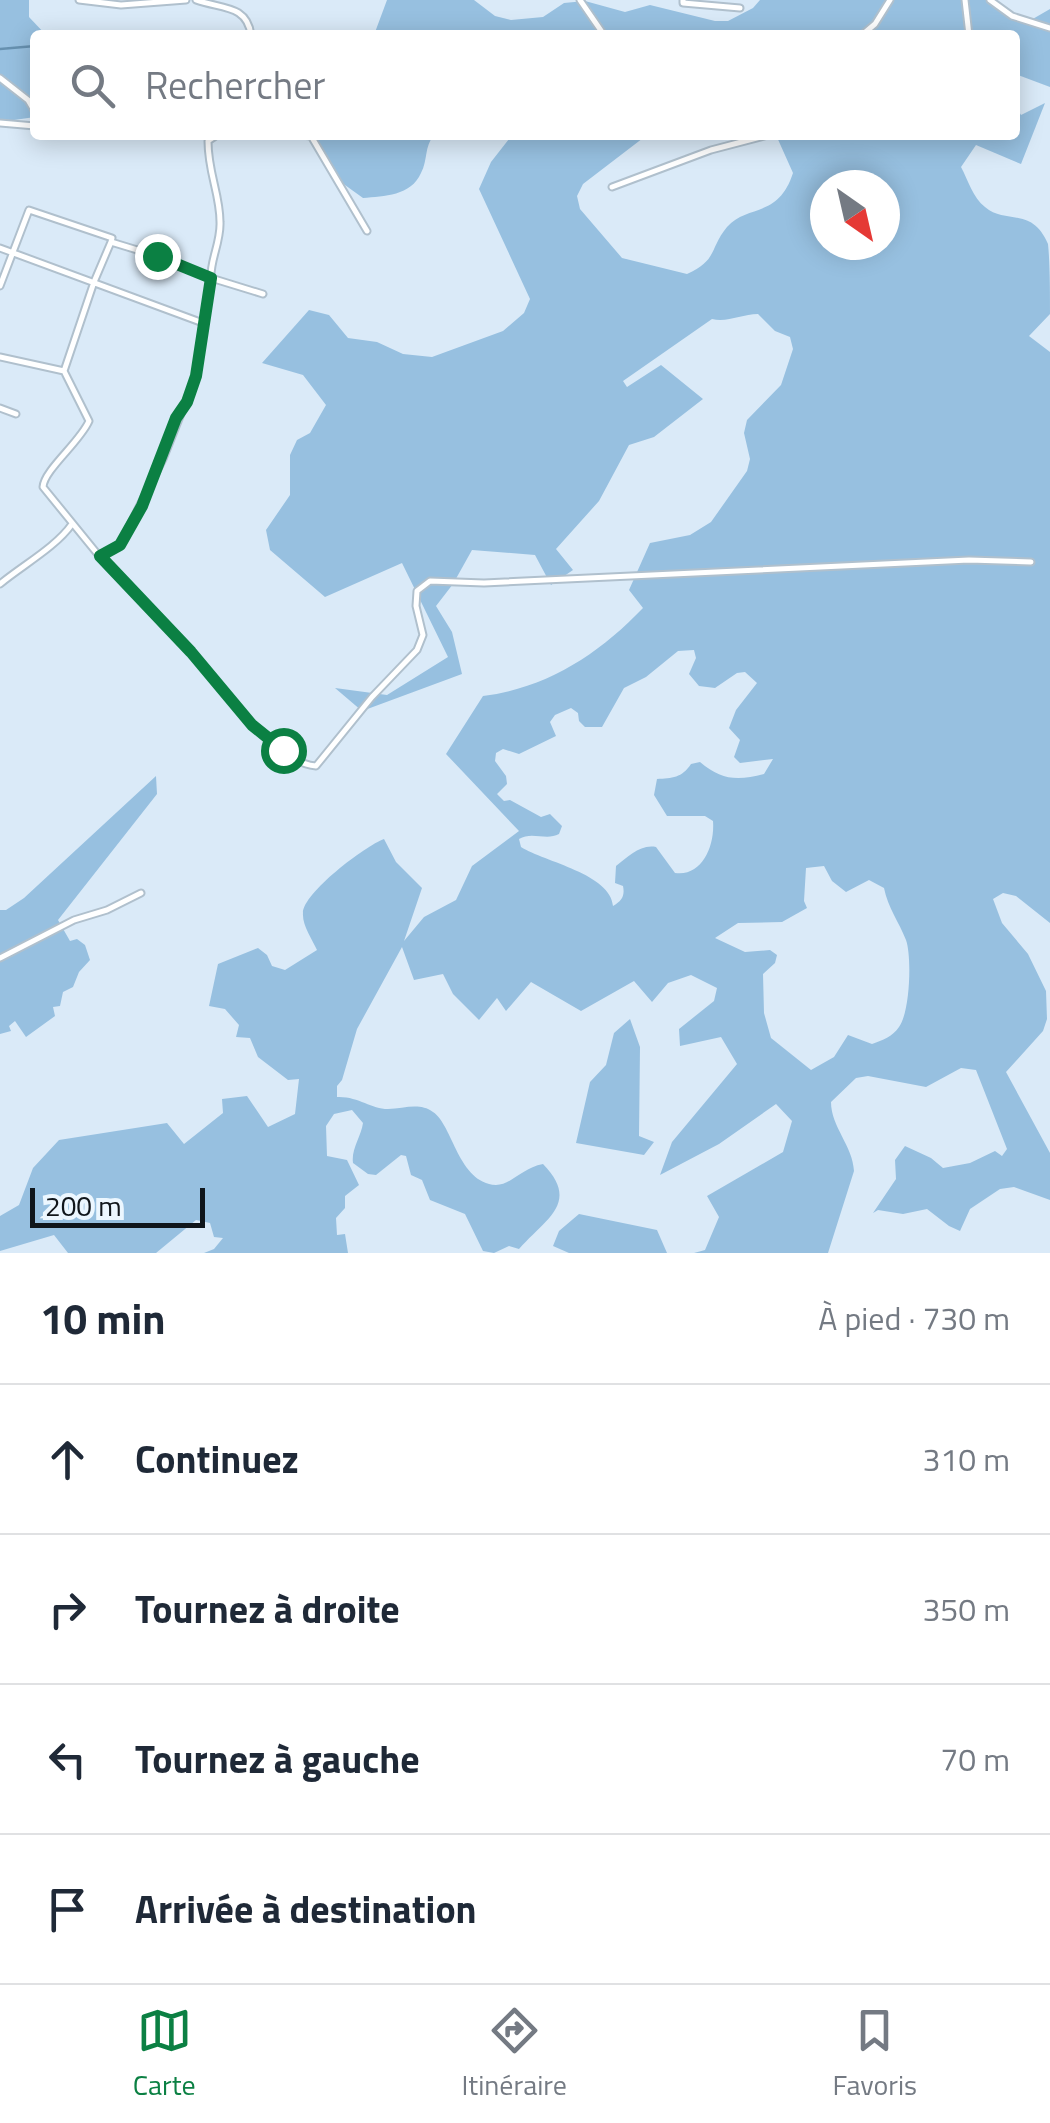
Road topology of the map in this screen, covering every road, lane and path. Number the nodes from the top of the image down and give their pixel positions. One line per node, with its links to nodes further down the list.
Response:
1 (79, 0): 2 (street)
2 (186, 0)
3 (196, 0): 11 (street)
4 (580, 0): 12 (street)
5 (683, 0): 9 (street)
6 (890, 0): 13 (street)
7 (966, 0): 14 (street)
8 (990, 0): 10 (street)
9 (740, 8)
10 (1050, 28)
11 (250, 30)
12 (601, 30)
13 (868, 30)
14 (969, 30)
15 (0, 78): 16 (street)
16 (30, 103)
17 (0, 123): 18 (street)
18 (30, 126)
19 (209, 140): 27 (street)
20 (313, 140): 23 (street)
21 (749, 140): 22 (street)
22 (612, 187)
23 (367, 231)
24 (111, 242): 26 (street); 27 (street); 28 (street)
25 (0, 248): 26 (street)
26 (12, 252): 28 (street); 29 (street)
27 (211, 278): 30 (street); 31 (street)
28 (94, 282): 31 (street); 33 (street)
29 (0, 286)
30 (264, 294)
31 (203, 323): 37 (street)
32 (0, 357): 33 (street)
33 (64, 371): 36 (street)
34 (0, 408): 35 (street)
35 (16, 414)
36 (72, 524): 37 (street); 39 (street)
37 (100, 556): 38 (street)
38 (1031, 562)
39 (0, 584)
40 (141, 894): 41 (street)
41 (0, 958)

